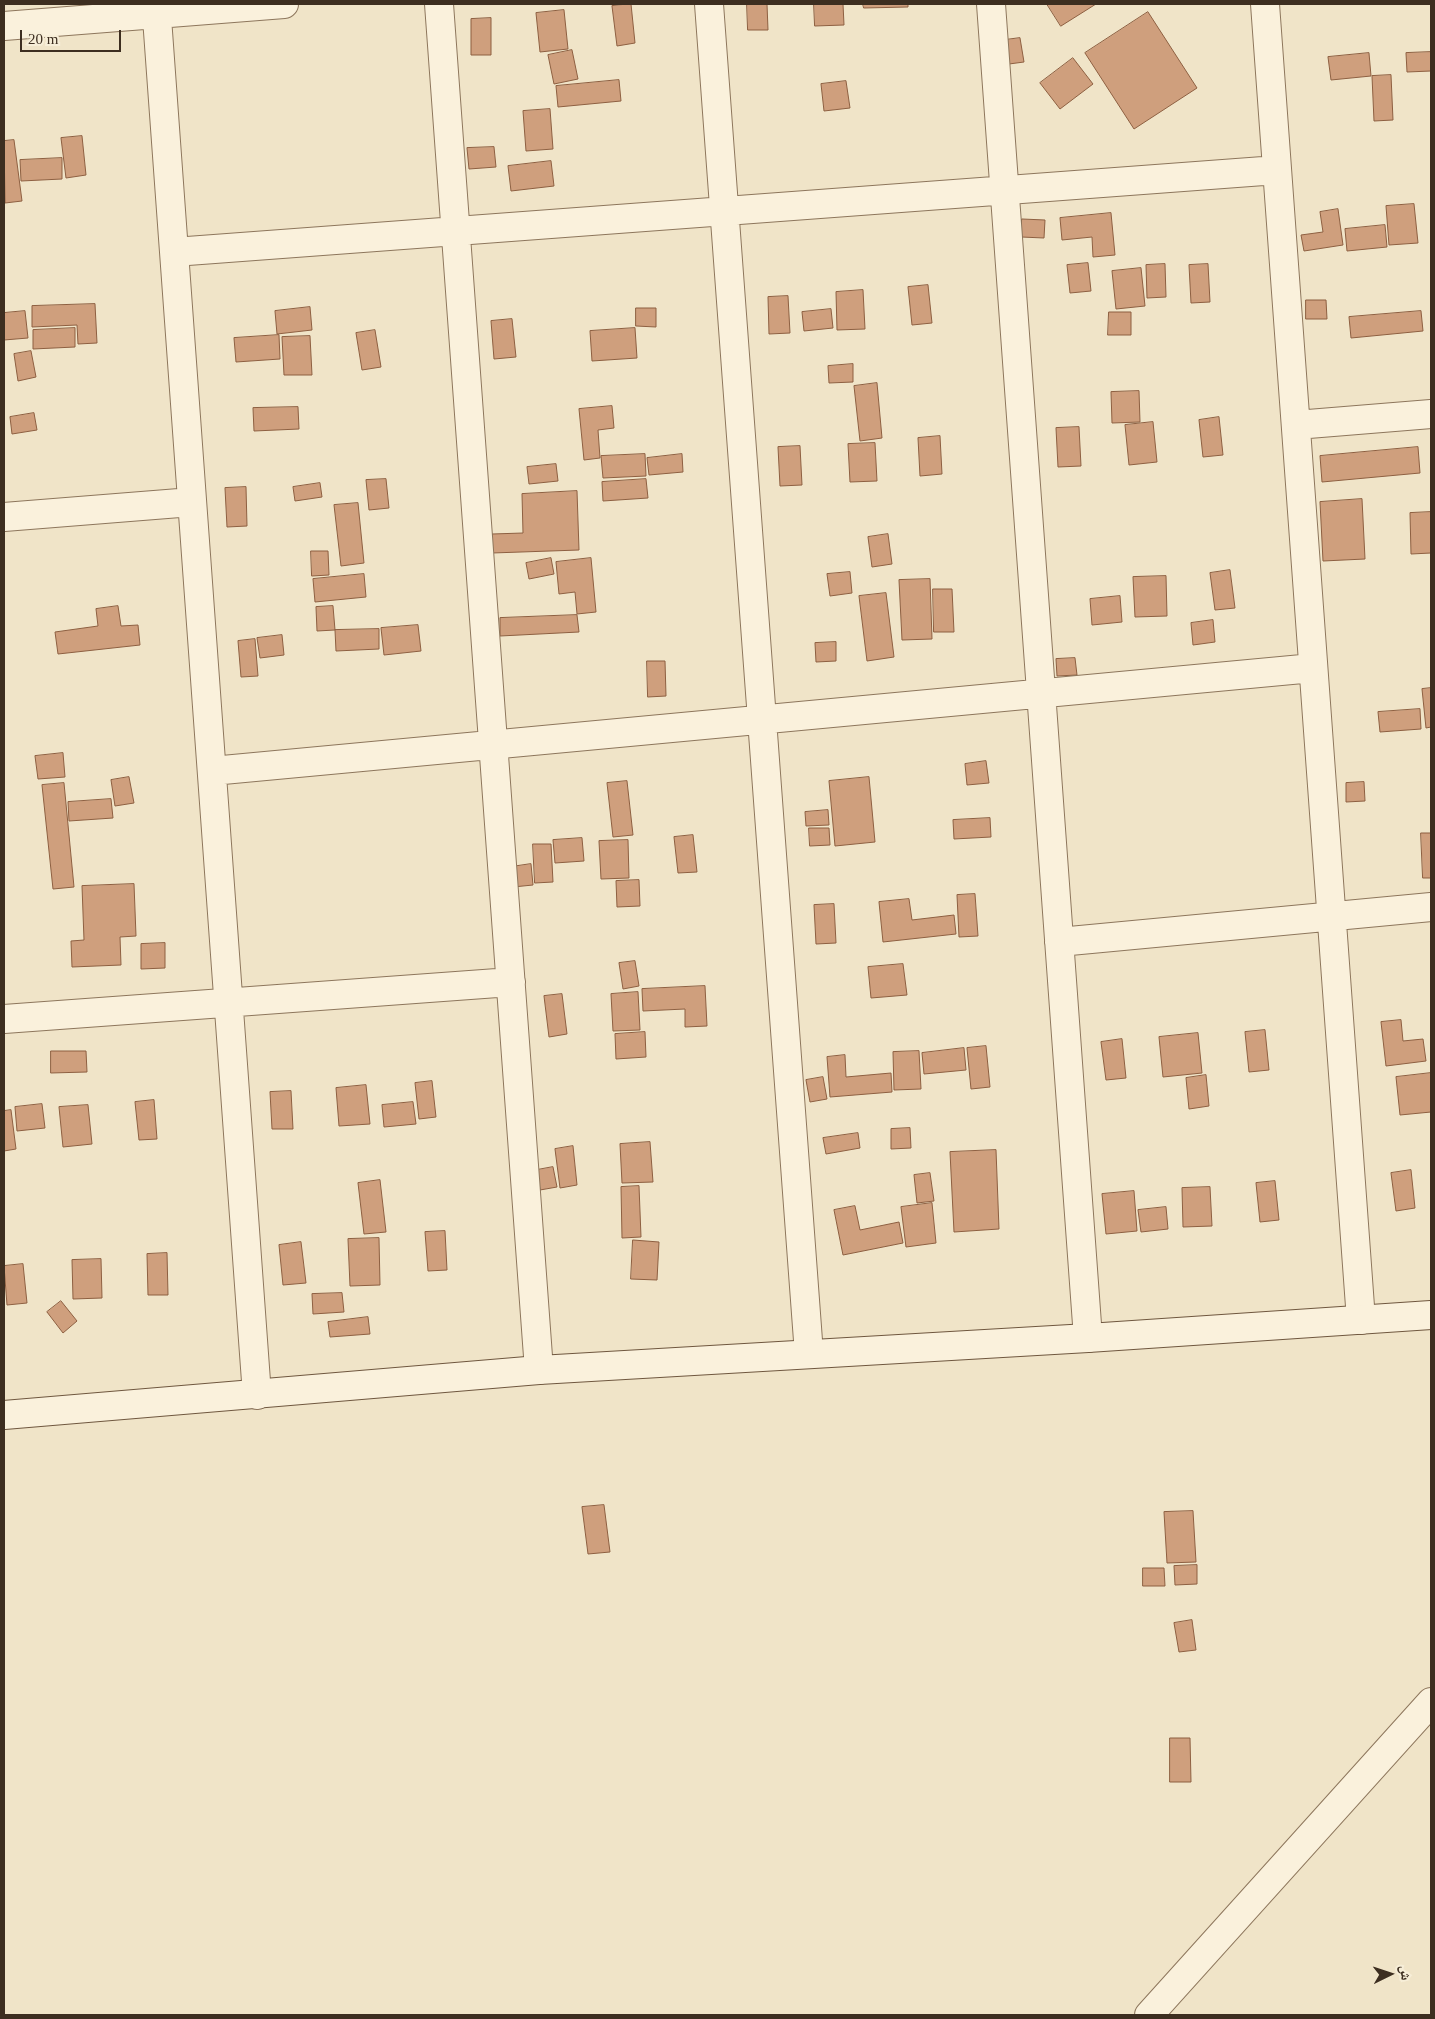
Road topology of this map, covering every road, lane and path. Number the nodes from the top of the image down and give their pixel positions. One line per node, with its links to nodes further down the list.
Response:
1 (284, 4): 6 (street)
2 (439, 4): 11 (street)
3 (709, 4): 10 (street)
4 (991, 4): 9 (street)
5 (1266, 4): 8 (street)
6 (156, 9): 7 (street); 12 (street)
7 (4, 26)
8 (1278, 170): 9 (street); 14 (street)
9 (1004, 190): 10 (street); 18 (street)
10 (725, 211): 11 (street); 19 (street)
11 (456, 231): 12 (street); 20 (street)
12 (174, 252): 15 (street)
13 (1431, 414): 14 (street)
14 (1296, 425): 17 (street)
15 (192, 502): 16 (street); 21 (street)
16 (4, 517)
17 (1313, 668): 18 (street); 23 (street)
18 (1041, 694): 19 (street); 24 (street)
19 (762, 720): 20 (street); 31 (street)
20 (493, 745): 21 (street); 25 (street)
21 (212, 771): 26 (street)
22 (1431, 907): 23 (street)
23 (1332, 917): 24 (street); 29 (street)
24 (1060, 942): 30 (street)
25 (511, 982): 26 (street); 32 (street)
26 (229, 1003): 27 (street); 33 (street)
27 (4, 1019)
28 (1431, 1316): 29 (street)
29 (1361, 1320): 30 (street)
30 (1088, 1338): 31 (street)
31 (808, 1354): 32 (street)
32 (539, 1370): 33 (street)
33 (257, 1395): 34 (street)
34 (4, 1416)
35 (1431, 1702): 36 (street)
36 (1149, 2015)

